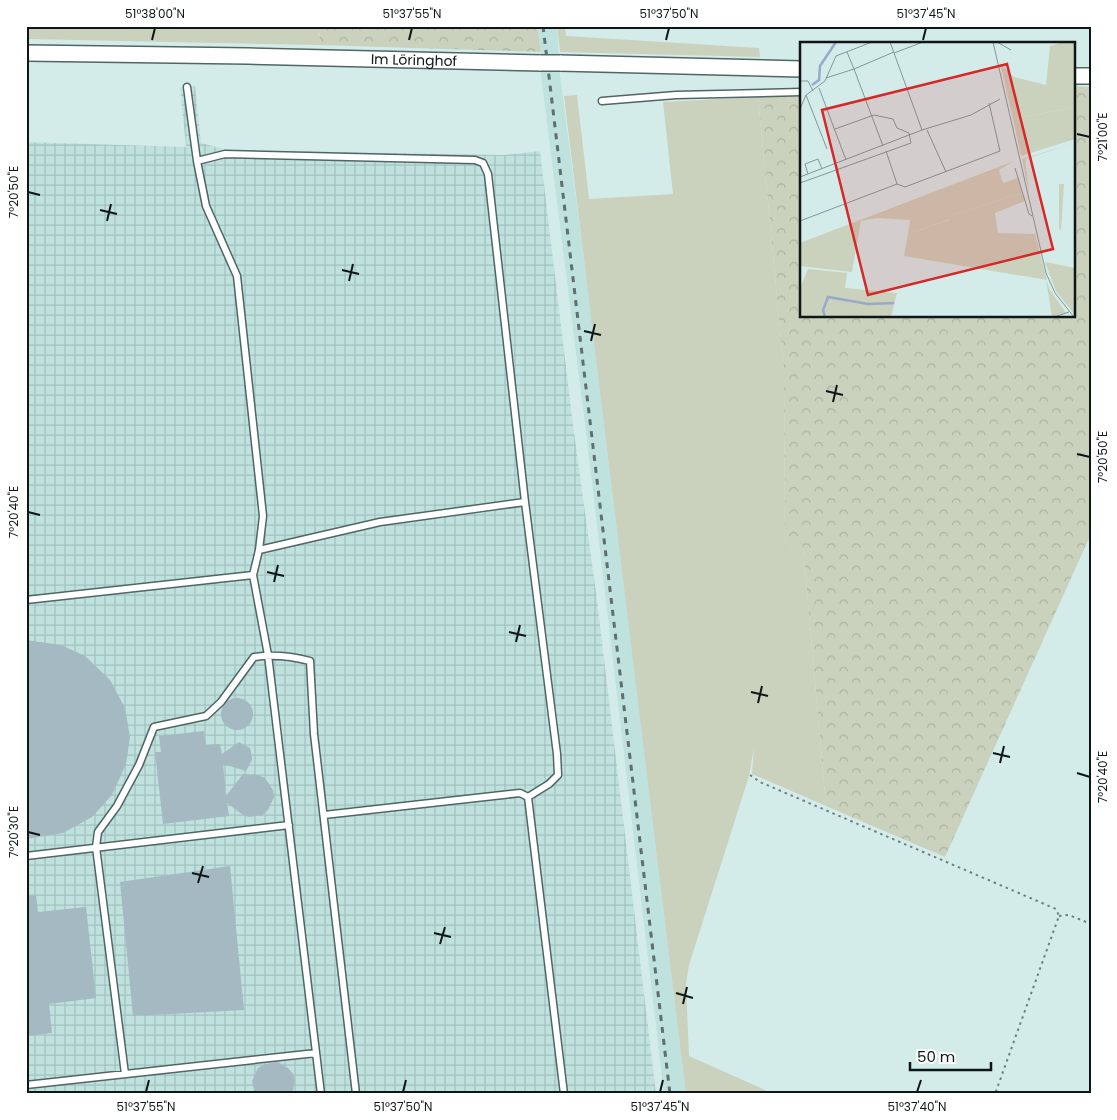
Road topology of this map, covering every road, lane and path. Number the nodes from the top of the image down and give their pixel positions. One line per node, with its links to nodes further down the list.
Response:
1 (26, 53): 2 (street, Im Löringhof, bridge)
2 (800, 69)
3 (1074, 76): 4 (street)
4 (1091, 76)
5 (187, 87): 8 (lane)
6 (800, 92): 7 (lane)
7 (602, 101)
8 (196, 161): 9 (lane); 10 (lane)
9 (525, 502): 10 (lane); 15 (lane)
10 (260, 550): 11 (lane)
11 (253, 575): 12 (lane); 13 (lane)
12 (26, 600)
13 (268, 655): 16 (lane); 17 (lane); 18 (lane)
14 (750, 775): 20 (path)
15 (528, 797): 16 (lane); 27 (lane)
16 (324, 815): 26 (lane)
17 (288, 824): 18 (lane); 22 (lane)
18 (96, 848): 19 (lane); 23 (lane)
19 (26, 856)
20 (1060, 916): 21 (path); 28 (path)
21 (1091, 924)
22 (316, 1053): 23 (lane); 25 (lane)
23 (125, 1074): 24 (lane)
24 (26, 1085)
25 (321, 1094)
26 (356, 1094)
27 (564, 1094)
28 (995, 1094)

